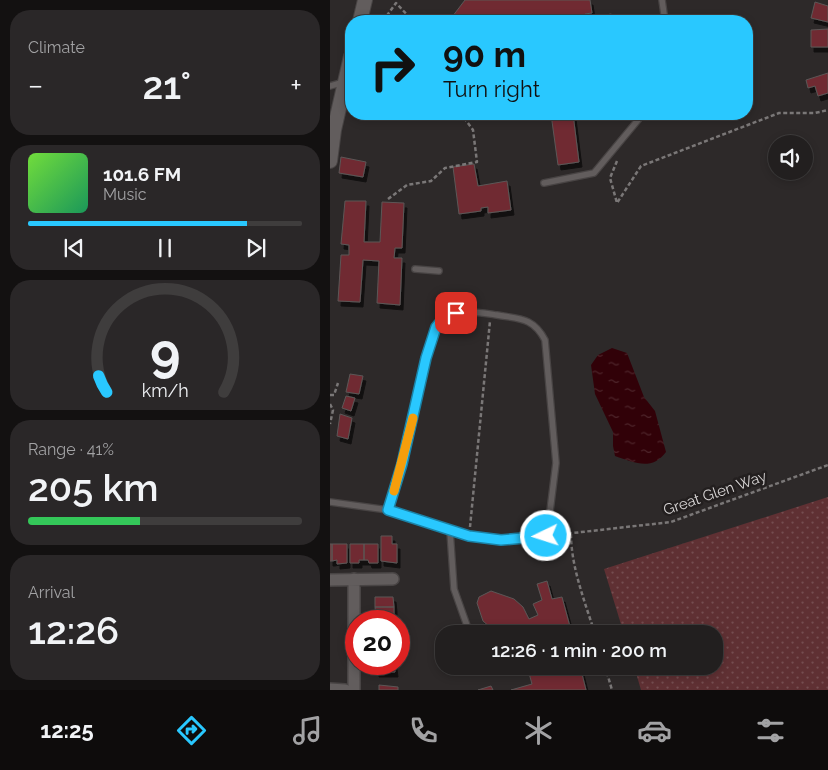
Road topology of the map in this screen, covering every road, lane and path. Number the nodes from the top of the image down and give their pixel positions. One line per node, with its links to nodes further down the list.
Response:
1 (365, 0): 3 (street)
2 (662, 0): 6 (lane)
3 (361, 15)
4 (387, 15): 5 (path)
5 (407, 15)
6 (664, 15)
7 (345, 78): 8 (street)
8 (344, 82): 9 (lane); 14 (street)
9 (330, 86)
10 (828, 110): 13 (path)
11 (465, 120): 16 (path)
12 (638, 120): 15 (lane)
13 (619, 156)
14 (330, 161)
15 (544, 182)
16 (388, 199)
17 (415, 269): 18 (lane)
18 (439, 271)
19 (490, 314): 26 (lane); 29 (path); 30 (lane)
20 (338, 383): 21 (path)
21 (330, 396)
22 (330, 404): 23 (path)
23 (330, 424)
24 (828, 464): 28 (path, Great Glen Way)
25 (330, 502): 26 (lane)
26 (388, 510): 27 (lane)
27 (450, 531): 29 (lane); 34 (lane)
28 (571, 534): 30 (path, Great Glen Way); 35 (path)
29 (469, 536): 30 (lane)
30 (546, 536)
31 (354, 579): 32 (street); 33 (street); 39 (street)
32 (393, 579)
33 (330, 580)
34 (467, 625)
35 (592, 625)
36 (608, 675): 40 (path)
37 (330, 689): 38 (street)
38 (346, 690)
39 (354, 690)
40 (612, 690)

